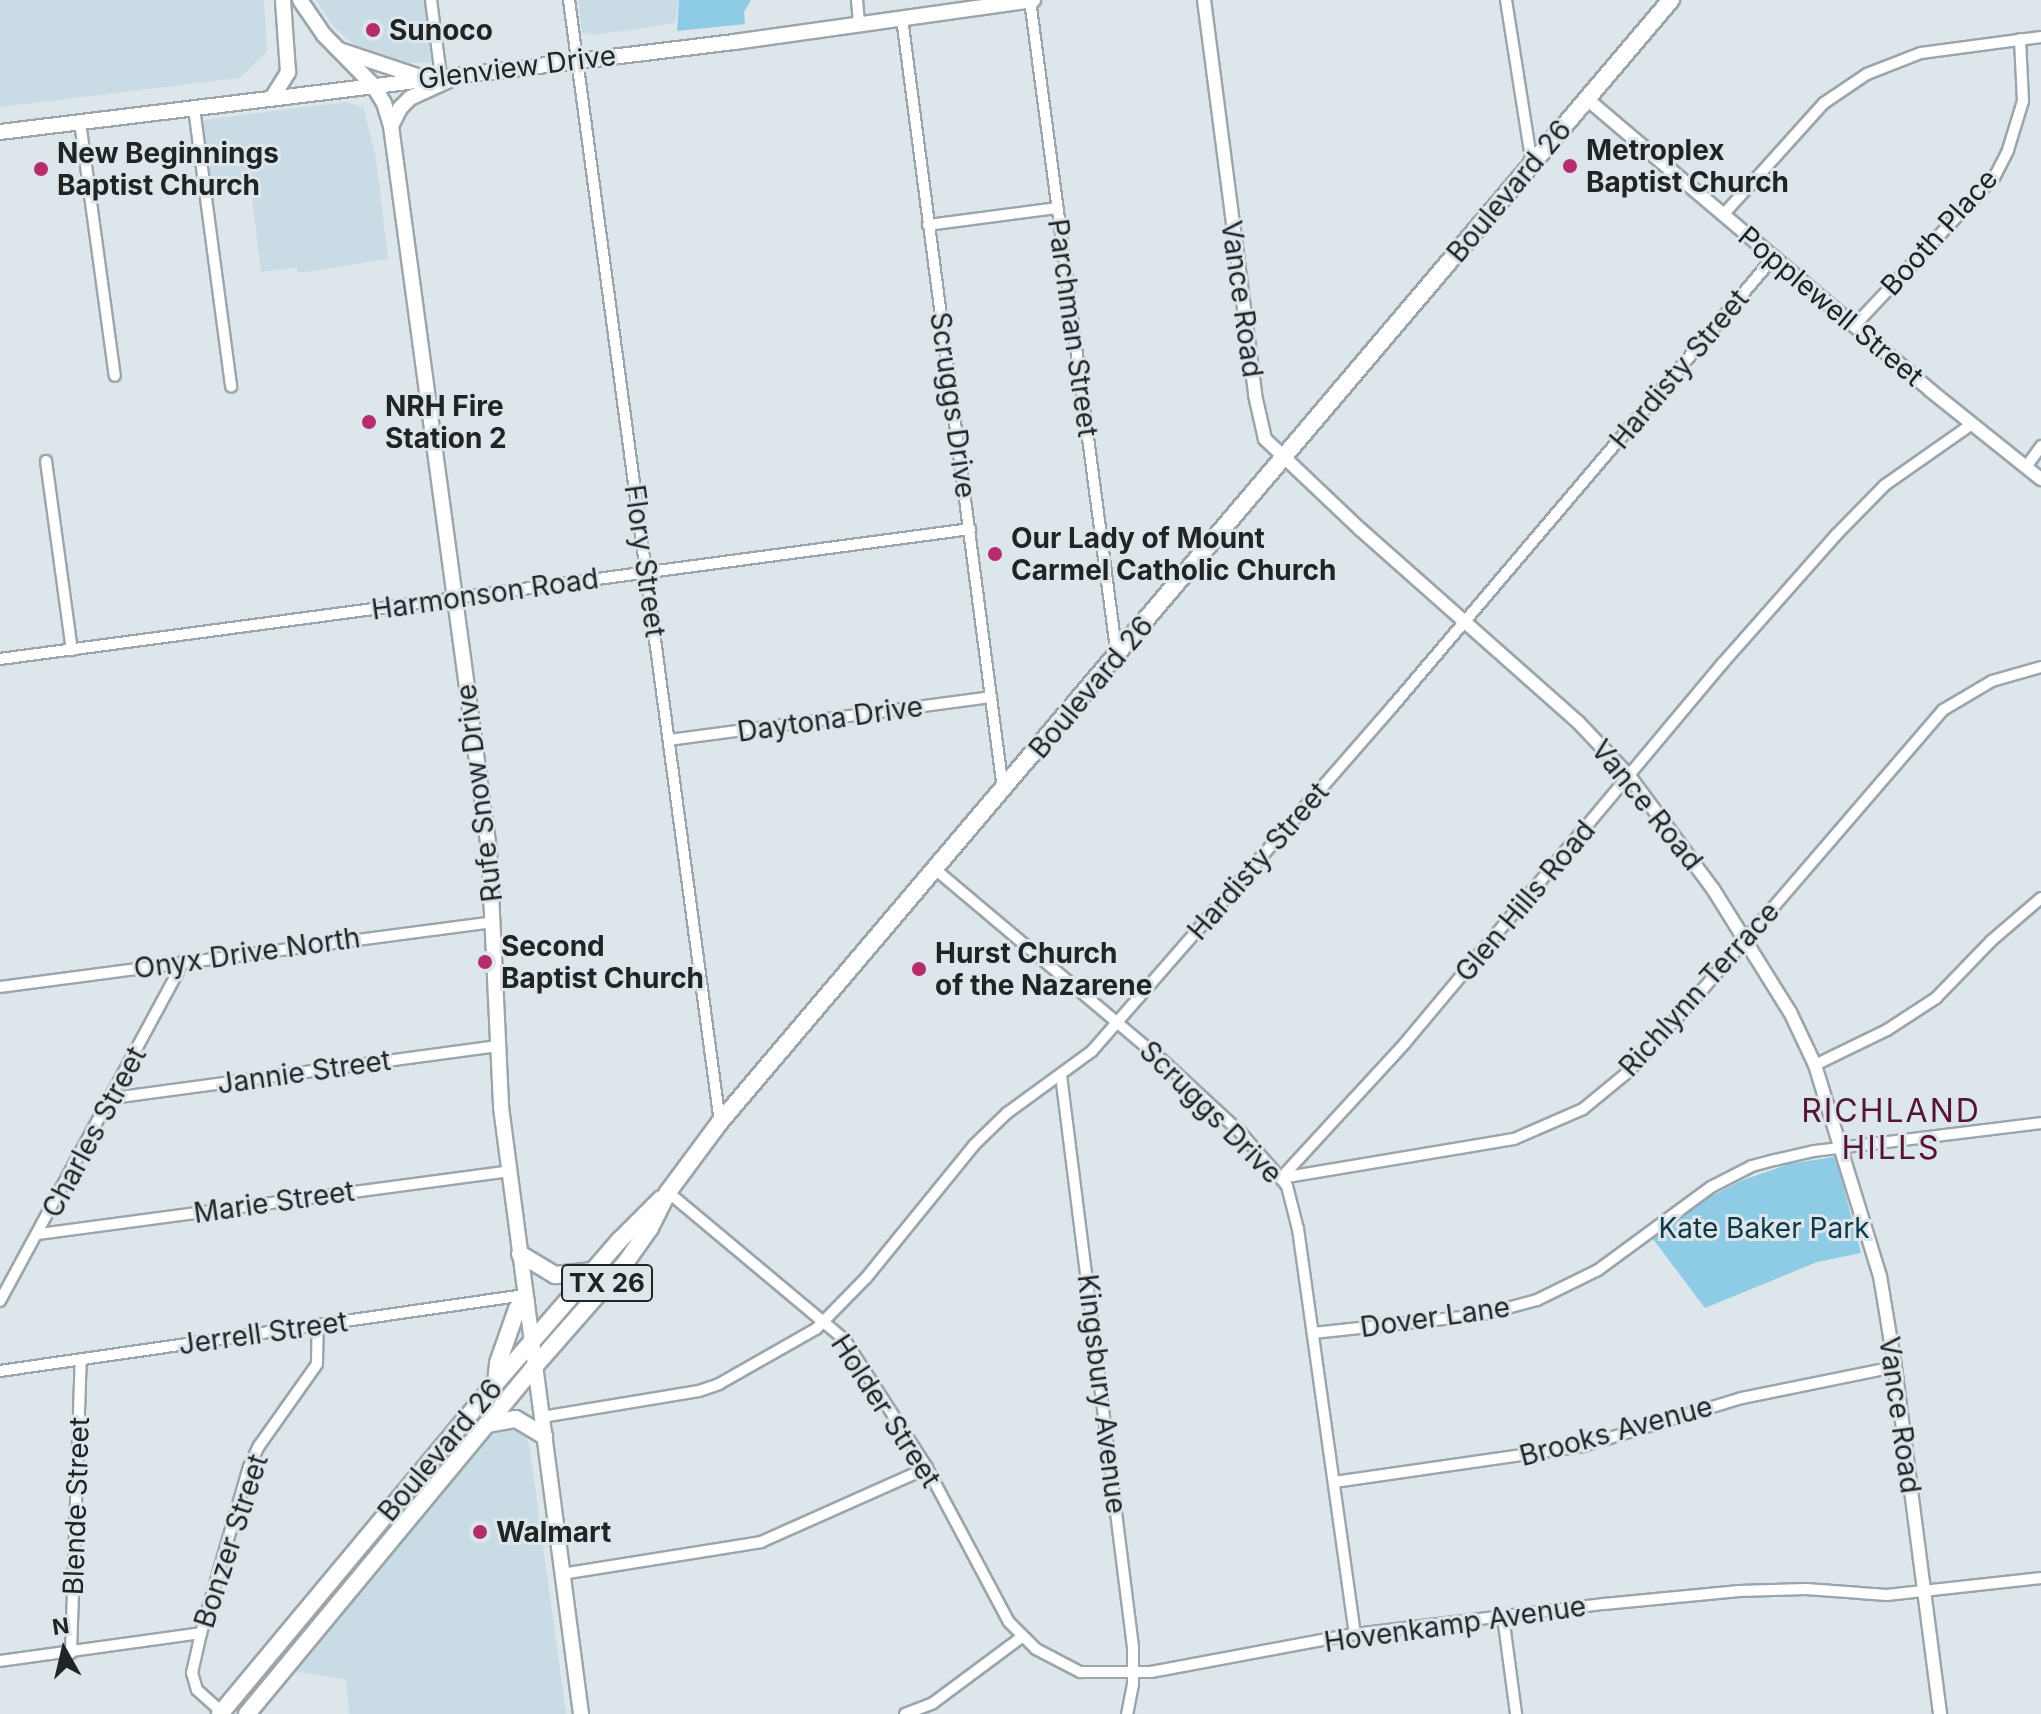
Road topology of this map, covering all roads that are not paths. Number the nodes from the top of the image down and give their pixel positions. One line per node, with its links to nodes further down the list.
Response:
1 (283, 0): 20 (main road)
2 (300, 0): 14 (main road, Rufe Snow Drive)
3 (431, 0): 17 (street)
4 (569, 0): 15 (street, Flory Street)
5 (857, 0): 11 (street)
6 (1031, 0): 10 (main road, Glenview Drive); 27 (street, Parchman Street)
7 (1204, 0): 36 (street, Vance Road)
8 (1506, 0): 26 (street)
9 (1671, 0): 21 (main road, Boulevard 26 / TX 26)
10 (902, 18): 11 (main road, Glenview Drive); 29 (street, Scruggs Drive)
11 (859, 24): 15 (main road, Glenview Drive)
12 (2041, 37): 13 (street)
13 (2020, 39): 28 (street); 31 (street, Booth Place)
14 (339, 50): 18 (main road); 19 (main road, Rufe Snow Drive)
15 (577, 60): 16 (main road, Glenview Drive); 41 (street, Flory Street)
16 (468, 73): 17 (main road, Glenview Drive); 24 (main road)
17 (441, 76): 18 (main road, Glenview Drive)
18 (425, 78): 19 (main road, Glenview Drive)
19 (373, 85): 20 (main road, Glenview Drive); 24 (main road, Rufe Snow Drive)
20 (272, 98): 22 (main road, Glenview Drive)
21 (1587, 99): 26 (main road, Boulevard 26 / TX 26); 28 (street, Popplewell Street)
22 (194, 108): 23 (main road, Glenview Drive); 33 (street)
23 (80, 122): 25 (main road, Glenview Drive); 32 (street)
24 (391, 126): 42 (main road, Rufe Snow Drive)
25 (0, 132)
26 (1532, 164): 36 (main road, Boulevard 26 / TX 26)
27 (1057, 208): 29 (street); 45 (street, Parchman Street)
28 (1723, 215): 30 (street, Popplewell Street)
29 (928, 225): 40 (street, Scruggs Drive)
30 (1774, 257): 31 (street, Popplewell Street); 43 (street, Hardisty Street)
31 (1855, 325): 34 (street, Popplewell Street)
32 (115, 376)
33 (231, 387)
34 (1972, 424): 38 (street, Popplewell Street); 50 (street, Glen Hills Road)
35 (2041, 446): 38 (street)
36 (1284, 457): 43 (street, Vance Road); 45 (main road, Boulevard 26 / TX 26)
37 (46, 461): 44 (street)
38 (2026, 467): 39 (street, Popplewell Street)
39 (2041, 479)
40 (970, 529): 41 (street, Harmonson Road); 48 (street, Scruggs Drive)
41 (646, 572): 42 (street, Harmonson Road); 49 (street, Flory Street)
42 (455, 598): 44 (street, Harmonson Road); 54 (main road, Rufe Snow Drive)
43 (1465, 620): 50 (street, Vance Road); 58 (street, Hardisty Street)
44 (72, 650): 46 (street, Harmonson Road)
45 (1117, 656): 51 (main road, Boulevard 26 / TX 26)
46 (0, 659)
47 (2041, 667): 55 (street, Richlynn Terrace)
48 (991, 697): 49 (street, Daytona Drive); 51 (street, Scruggs Drive)
49 (669, 740): 63 (street, Flory Street)
50 (1629, 776): 55 (street, Vance Road); 67 (street, Glen Hills Road)
51 (1003, 791): 52 (main road, Boulevard 26 / TX 26)
52 (936, 870): 58 (street, Scruggs Drive); 63 (main road, Boulevard 26 / TX 26)
53 (2041, 898): 60 (street)
54 (494, 922): 56 (street, Onyx Drive North); 59 (main road, Rufe Snow Drive)
55 (1745, 939): 60 (street, Vance Road); 67 (street, Richlynn Terrace)
56 (184, 961): 57 (street, Onyx Drive North); 62 (street, Charles Street)
57 (0, 987)
58 (1117, 1022): 61 (street, Hardisty Street); 67 (street, Scruggs Drive)
59 (496, 1046): 62 (street, Jannie Street); 66 (main road, Rufe Snow Drive)
60 (1815, 1065): 65 (street, Vance Road)
61 (1061, 1075): 74 (street, Hardisty Street); 99 (street, Kingsbury Avenue)
62 (113, 1098): 69 (street, Charles Street)
63 (720, 1122): 68 (main road, Boulevard 26 / TX 26)
64 (2041, 1123): 65 (street, Dover Lane)
65 (1842, 1147): 76 (street, Dover Lane); 80 (street, Vance Road)
66 (509, 1171): 69 (street, Marie Street); 70 (main road, Rufe Snow Drive)
67 (1281, 1178): 76 (street, Scruggs Drive)
68 (668, 1192): 71 (main road, Boulevard 26 / TX 26); 74 (street, Holder Street); 79 (main road, Boulevard 26 / TX 26)
69 (39, 1234): 73 (street, Charles Street)
70 (520, 1254): 71 (main road); 72 (main road, Rufe Snow Drive)
71 (593, 1271): 77 (main road, Boulevard 26 / TX 26)
72 (526, 1298): 75 (street, Jerrell Street); 77 (main road, Rufe Snow Drive); 82 (main road)
73 (0, 1301)
74 (824, 1320): 83 (street, Hardisty Street); 86 (street, Holder Street)
75 (318, 1325): 78 (street, Jerrell Street); 94 (street, Bonzer Street)
76 (1313, 1333): 87 (street, Scruggs Drive)
77 (532, 1344): 79 (main road, Rufe Snow Drive); 82 (main road, Boulevard 26 / TX 26)
78 (81, 1359): 81 (street, Jerrell Street); 97 (street, Blende Street)
79 (535, 1366): 83 (main road, Rufe Snow Drive); 84 (main road, Boulevard 26 / TX 26)
80 (1895, 1367): 87 (street, Brooks Avenue); 92 (street, Vance Road)
81 (0, 1371)
82 (496, 1383): 88 (main road, Boulevard 26 / TX 26)
83 (542, 1417): 85 (main road, Rufe Snow Drive)
84 (487, 1424): 85 (main road); 89 (main road, Boulevard 26 / TX 26)
85 (544, 1436): 90 (main road, Rufe Snow Drive)
86 (927, 1468): 90 (street); 96 (street, Holder Street)
87 (1334, 1482): 95 (street, Scruggs Drive)
88 (369, 1535): 89 (main road); 100 (main road, Boulevard 26 / TX 26)
89 (384, 1547): 101 (main road, Boulevard 26 / TX 26)
90 (562, 1574): 102 (main road, Rufe Snow Drive)
91 (2041, 1578): 92 (street, Hovenkamp Avenue)
92 (1925, 1593): 93 (street, Hovenkamp Avenue); 106 (street, Vance Road)
93 (1503, 1616): 95 (street, Hovenkamp Avenue); 105 (street)
94 (201, 1633): 97 (street); 100 (street, Bonzer Street)
95 (1355, 1634): 99 (street, Hovenkamp Avenue)
96 (1022, 1637): 99 (street, Hovenkamp Avenue); 103 (street)
97 (71, 1653): 98 (street)
98 (0, 1661)
99 (1134, 1673): 104 (street, Kingsbury Avenue)
100 (222, 1713)
101 (247, 1714)
102 (581, 1714)
103 (905, 1714)
104 (1127, 1714)
105 (1516, 1714)
106 (1940, 1714)

